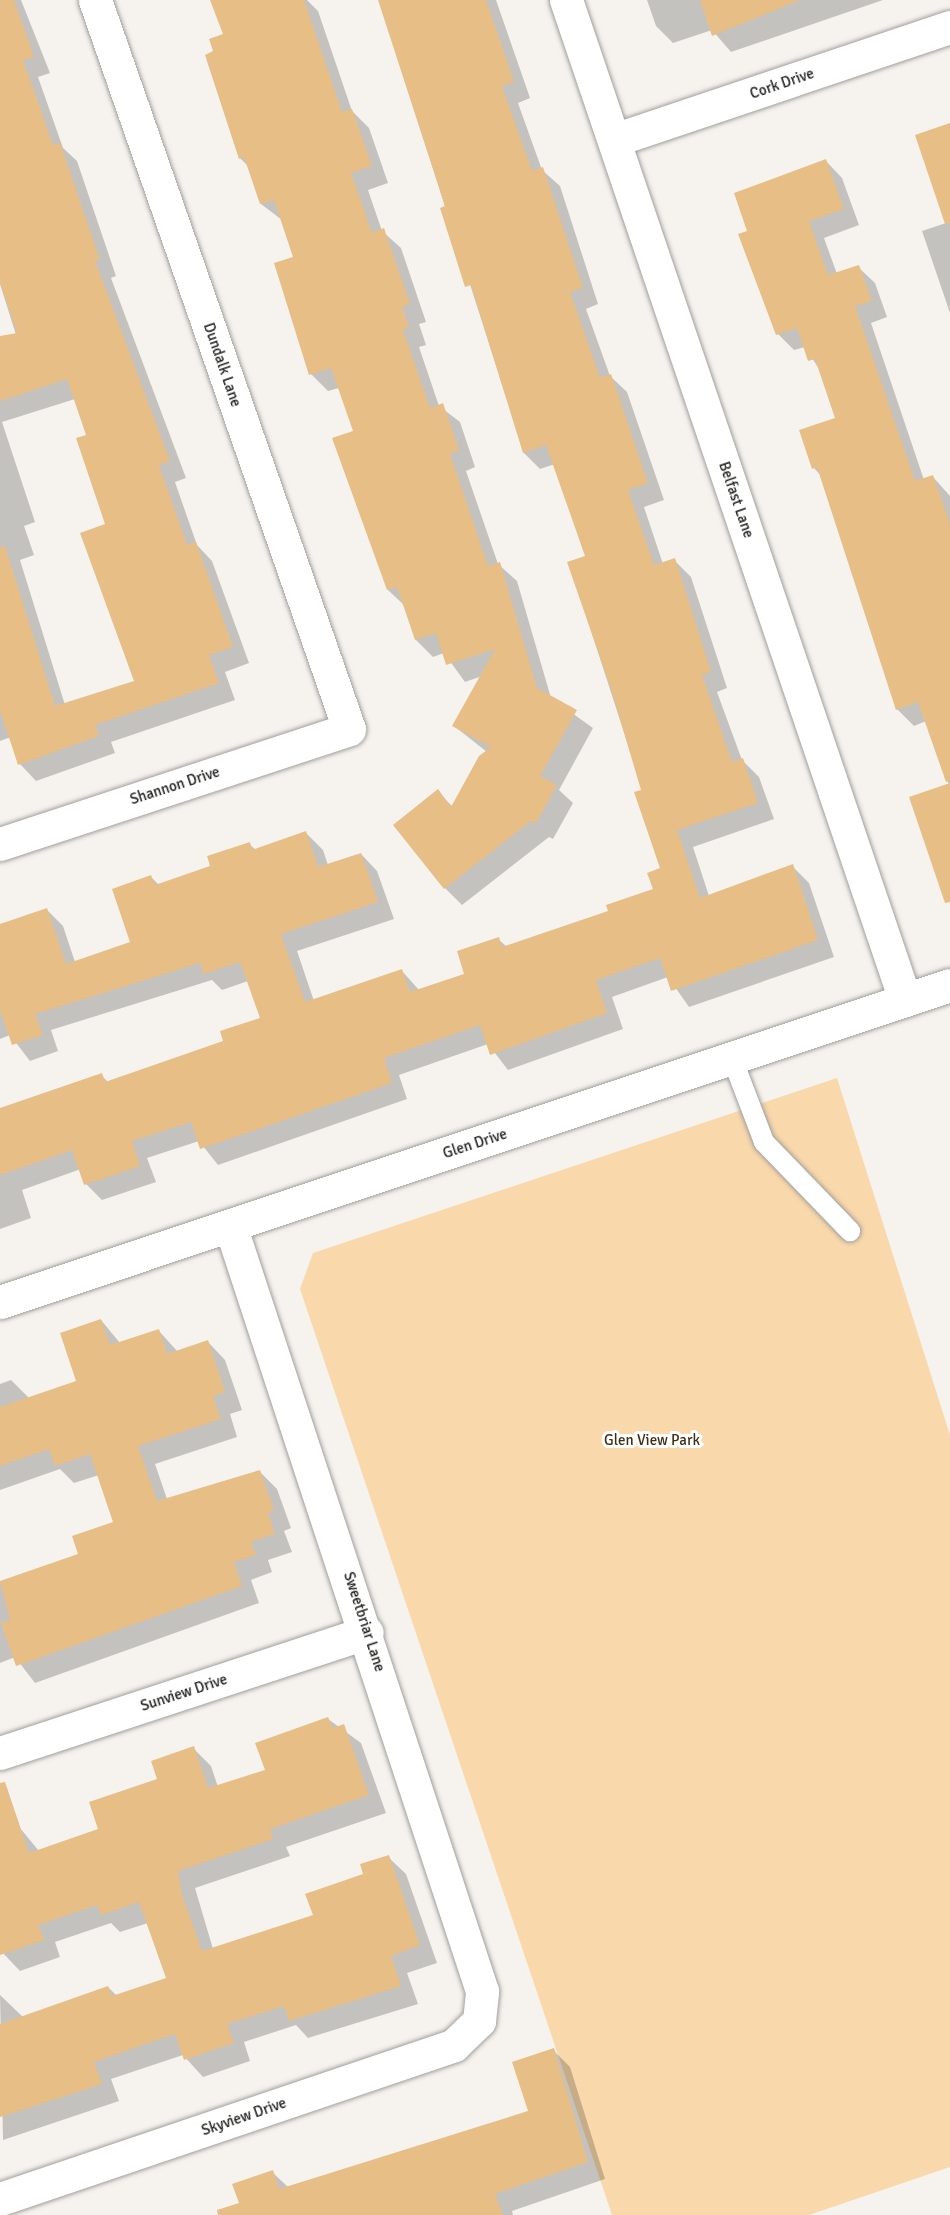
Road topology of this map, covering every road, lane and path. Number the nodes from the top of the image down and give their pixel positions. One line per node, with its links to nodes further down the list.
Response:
1 (95, 0): 5 (street, Dundalk Lane)
2 (566, 0): 4 (street, Belfast Lane)
3 (950, 27): 4 (street, Cork Drive)
4 (614, 140): 8 (street, Belfast Lane)
5 (349, 729): 6 (street, Shannon Drive)
6 (0, 844)
7 (950, 985): 8 (street, Glen Drive)
8 (905, 1000): 9 (street, Glen Drive)
9 (732, 1058): 10 (street, Glen Drive); 11 (lane)
10 (230, 1225): 12 (street, Glen Drive); 13 (street, Sweetbriar Lane)
11 (850, 1231)
12 (0, 1302)
13 (368, 1632): 14 (street, Sunview Drive); 15 (street, Sweetbriar Lane)
14 (0, 1753)
15 (479, 2021): 16 (street, Skyview Drive)
16 (0, 2199)

